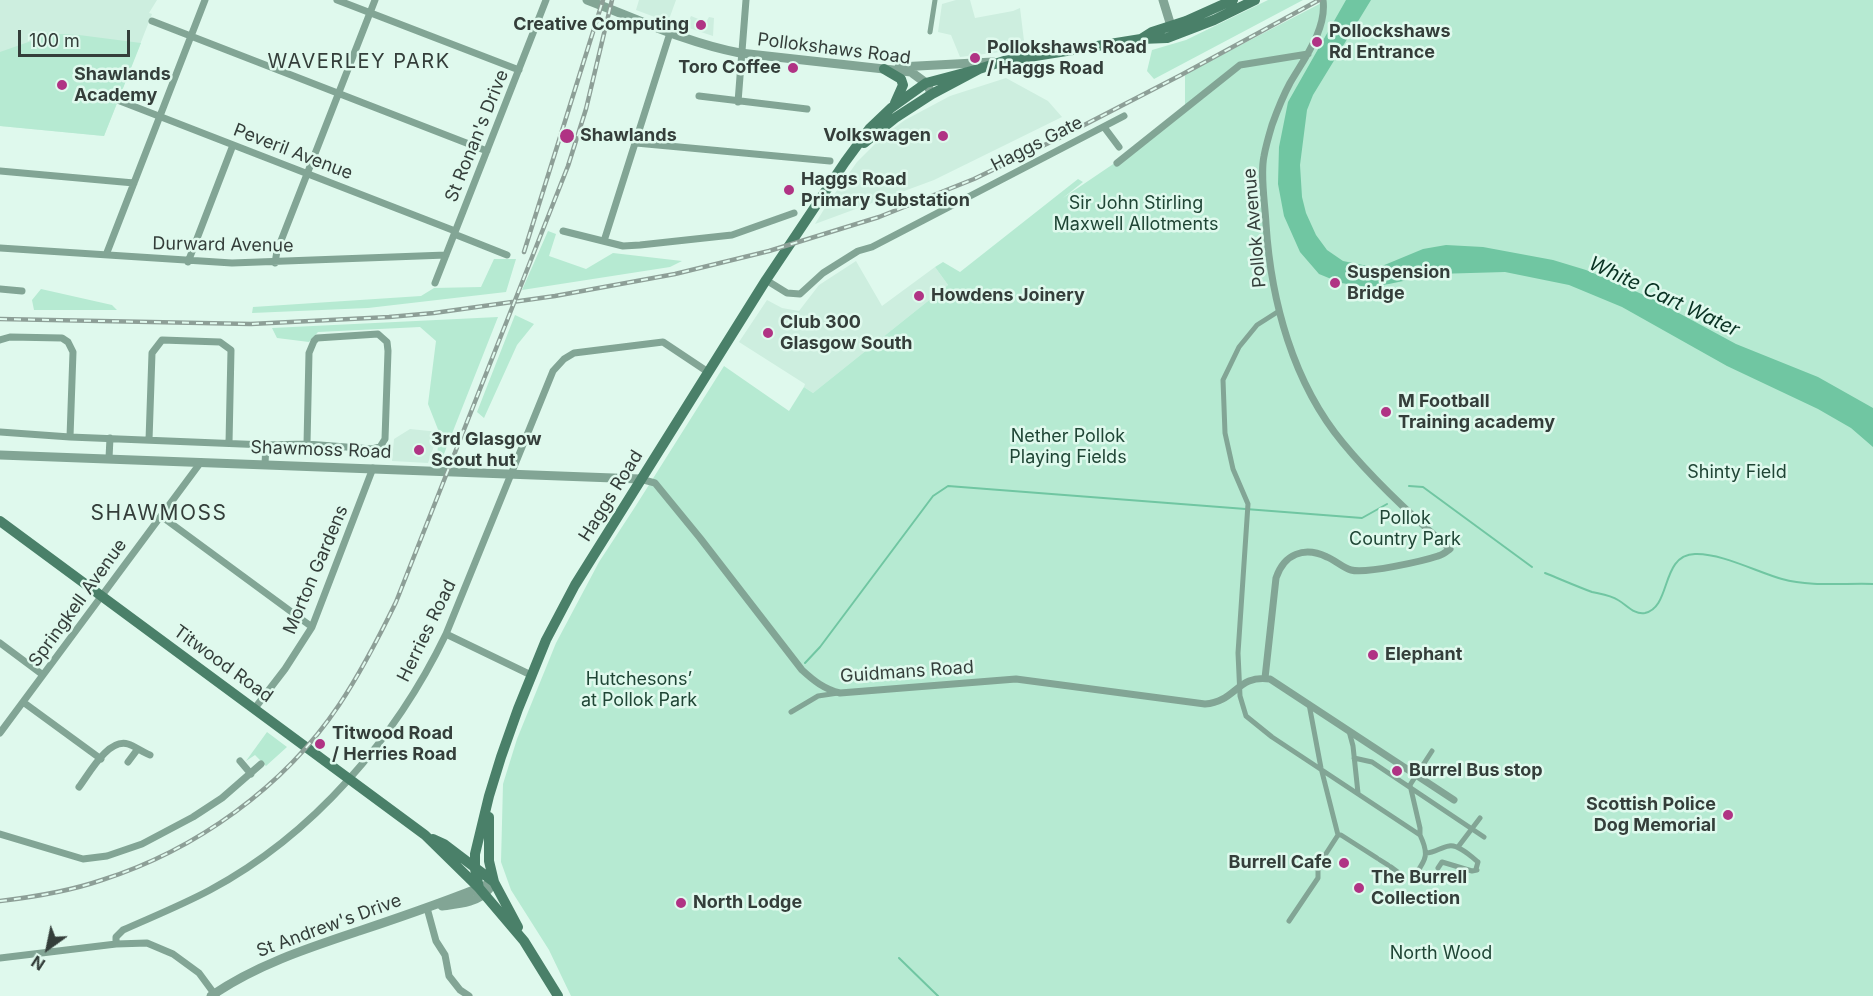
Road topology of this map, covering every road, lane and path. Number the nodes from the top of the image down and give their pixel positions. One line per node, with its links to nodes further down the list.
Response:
1 (205, 0): 17 (street)
2 (337, 0): 12 (street)
3 (375, 0): 12 (street)
4 (546, 0): 24 (street, St Ronan's Drive)
5 (587, 0): 16 (street, Pollokshaws Road)
6 (746, 0): 19 (street)
7 (935, 0): 15 (street)
8 (1163, 0): 14 (street)
9 (1233, 0): 14 (main road)
10 (1255, 0): 18 (main road)
11 (1323, 0): 20 (street, Pollok Avenue)
12 (370, 13): 24 (street); 26 (street)
13 (152, 21): 17 (street)
14 (1171, 26): 18 (main road)
15 (930, 32)
16 (670, 33): 19 (street, Pollokshaws Road); 36 (street)
17 (191, 36): 26 (street); 34 (street)
18 (1141, 39): 21 (main road)
19 (740, 53): 22 (street, Pollokshaws Road); 30 (street)
20 (1308, 54): 42 (street); 60 (street, Pollok Avenue)
21 (1004, 61): 22 (street); 23 (main road)
22 (884, 69): 25 (street, Pollokshaws Road); 31 (main road)
23 (979, 69): 25 (main road, Haggs Road); 27 (main road)
24 (519, 70): 39 (street, St Ronan's Drive)
25 (926, 83): 27 (street, Pollokshaws Road); 31 (main road, Haggs Road)
26 (339, 93): 39 (street); 44 (street)
27 (932, 94): 40 (main road, Haggs Road)
28 (699, 96): 30 (street)
29 (120, 101): 34 (street, Peveril Avenue)
30 (738, 102): 32 (street)
31 (891, 108): 40 (main road, Haggs Road)
32 (807, 109)
33 (1124, 116): 35 (street, Haggs Gate)
34 (160, 117): 37 (street, Peveril Avenue); 45 (street)
35 (1104, 127): 38 (street, Haggs Gate); 56 (street, Haggs Gate)
36 (636, 143): 41 (street); 49 (street)
37 (233, 145): 44 (street, Peveril Avenue); 54 (street)
38 (1119, 147)
39 (486, 151): 48 (street, St Ronan's Drive)
40 (848, 158): 41 (street); 56 (main road, Haggs Road)
41 (831, 161)
42 (1117, 163)
43 (0, 171): 45 (street)
44 (308, 174): 48 (street, Peveril Avenue); 55 (street)
45 (134, 183): 51 (street)
46 (794, 213): 49 (street)
47 (563, 231): 49 (street)
48 (455, 233): 52 (street, St Ronan's Drive); 53 (street, Peveril Avenue)
49 (604, 241)
50 (0, 248): 51 (street, Durward Avenue)
51 (106, 255): 54 (street, Durward Avenue)
52 (446, 255): 55 (street, Durward Avenue); 57 (street, St Ronan's Drive)
53 (507, 255)
54 (188, 262): 55 (street, Durward Avenue)
55 (275, 263)
56 (766, 280): 62 (main road, Haggs Road)
57 (435, 283)
58 (0, 289): 59 (street)
59 (22, 291)
60 (1280, 311): 85 (street, Pollok Avenue); 86 (street)
61 (0, 340): 64 (street)
62 (708, 372): 75 (street, Herries Road); 76 (main road, Haggs Road)
63 (0, 432): 64 (street)
64 (70, 437): 65 (street)
65 (110, 438): 66 (street); 71 (street)
66 (149, 440): 67 (street); 67 (street)
67 (229, 443): 69 (street)
68 (307, 444): 68 (street); 69 (street)
69 (266, 445): 73 (street)
70 (0, 455): 71 (street, Shawmoss Road)
71 (110, 458): 72 (street, Shawmoss Road)
72 (201, 462): 73 (street, Shawmoss Road); 77 (street, Springkell Avenue)
73 (265, 464): 74 (street, Shawmoss Road)
74 (373, 468): 75 (street, Shawmoss Road); 80 (street, Morton Gardens)
75 (510, 474): 76 (street, Shawmoss Road); 81 (street, Herries Road)
76 (640, 479): 84 (main road, Haggs Road); 87 (street, Guidmans Road)
77 (161, 516): 79 (street, Springkell Avenue); 80 (street)
78 (0, 521): 79 (main road, Titwood Road)
79 (102, 596): 83 (street, Springkell Avenue); 90 (main road, Titwood Road)
80 (312, 627): 90 (street, Morton Gardens)
81 (446, 634): 84 (street); 105 (street, Herries Road)
82 (0, 643): 83 (street)
83 (43, 675): 88 (street, Springkell Avenue)
84 (531, 675): 109 (main road, Haggs Road)
85 (1265, 678): 86 (street, Guidmans Road); 89 (street)
86 (1239, 686): 87 (street, Guidmans Road); 102 (street)
87 (840, 693): 91 (street)
88 (23, 702): 93 (street, Springkell Avenue); 98 (street)
89 (1309, 704): 92 (street); 102 (street)
90 (255, 708): 105 (main road, Titwood Road)
91 (791, 712)
92 (1349, 731): 97 (street); 104 (street)
93 (0, 734)
94 (137, 750): 96 (street); 98 (street); 100 (street)
95 (1432, 751): 104 (street)
96 (150, 755)
97 (1354, 758): 107 (street); 108 (street)
98 (101, 759): 106 (street)
99 (240, 761): 103 (street)
100 (128, 762)
101 (261, 764): 103 (street)
102 (1321, 768): 108 (street); 115 (street)
103 (250, 774): 113 (street)
104 (1417, 775): 107 (street); 110 (street)
105 (349, 778): 114 (main road, Titwood Road); 129 (street, Herries Road)
106 (79, 787)
107 (1411, 789): 112 (street); 116 (street)
108 (1358, 793): 116 (street)
109 (489, 796): 121 (main road, Haggs Road); 124 (main road)
110 (1454, 800)
111 (1480, 818): 112 (street)
112 (1473, 830): 117 (street); 118 (street)
113 (0, 834)
114 (425, 835): 121 (main road, Titwood Road); 125 (main road, Titwood Road)
115 (1338, 835): 122 (street); 127 (street)
116 (1420, 835): 119 (street)
117 (1484, 837)
118 (1458, 848): 119 (street); 120 (street)
119 (1426, 853): 123 (street)
120 (1438, 868)
121 (475, 869): 124 (main road, Titwood Road); 125 (main road, Haggs Road)
122 (1399, 873)
123 (1411, 881)
124 (494, 882): 125 (street, St Andrew's Drive); 128 (main road)
125 (482, 891): 126 (street, St Andrew's Drive); 128 (main road, Titwood Road)
126 (427, 908): 131 (street, St Andrew's Drive); 132 (street)
127 (1289, 921)
128 (524, 941): 133 (main road)
129 (117, 944): 130 (street); 131 (street)
130 (0, 958)
131 (214, 995)
132 (469, 996)
133 (558, 996)

